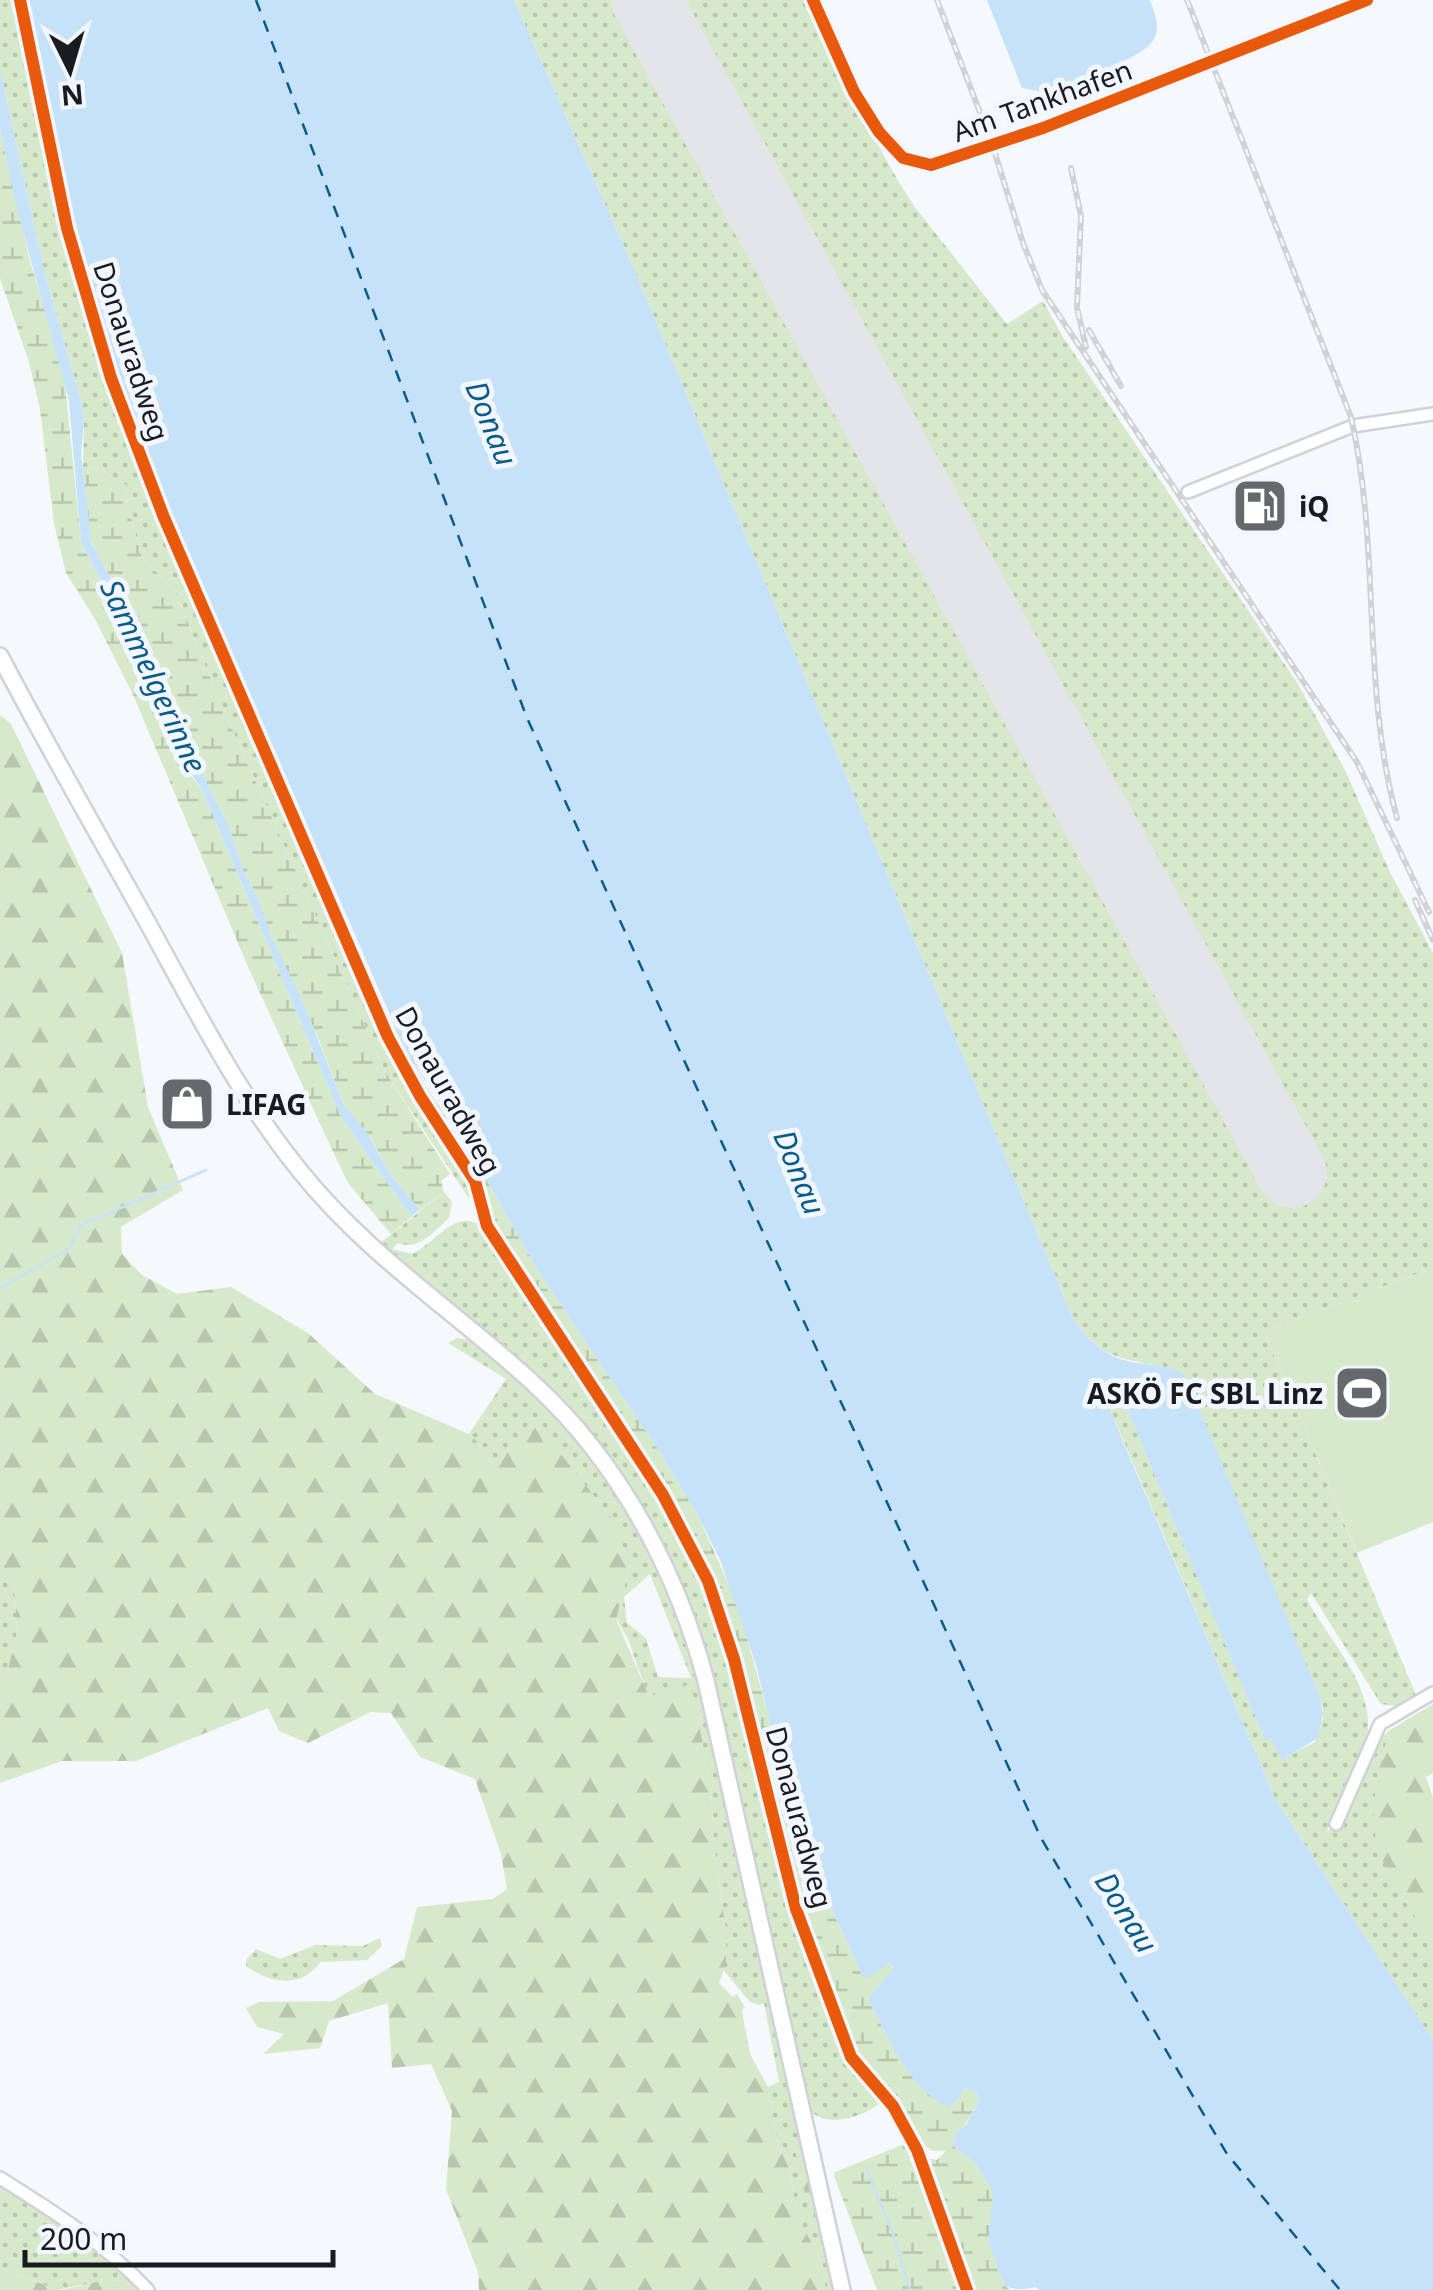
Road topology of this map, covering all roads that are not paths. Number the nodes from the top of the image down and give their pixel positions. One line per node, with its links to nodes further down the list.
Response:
1 (813, 0): 2 (street, Am Tankhafen)
2 (1367, 0)
3 (1433, 414): 4 (street)
4 (1188, 492)
5 (0, 656): 10 (main road)
6 (1433, 1693): 7 (street)
7 (1336, 1824)
8 (0, 2178): 9 (street)
9 (148, 2290)
10 (842, 2290)

